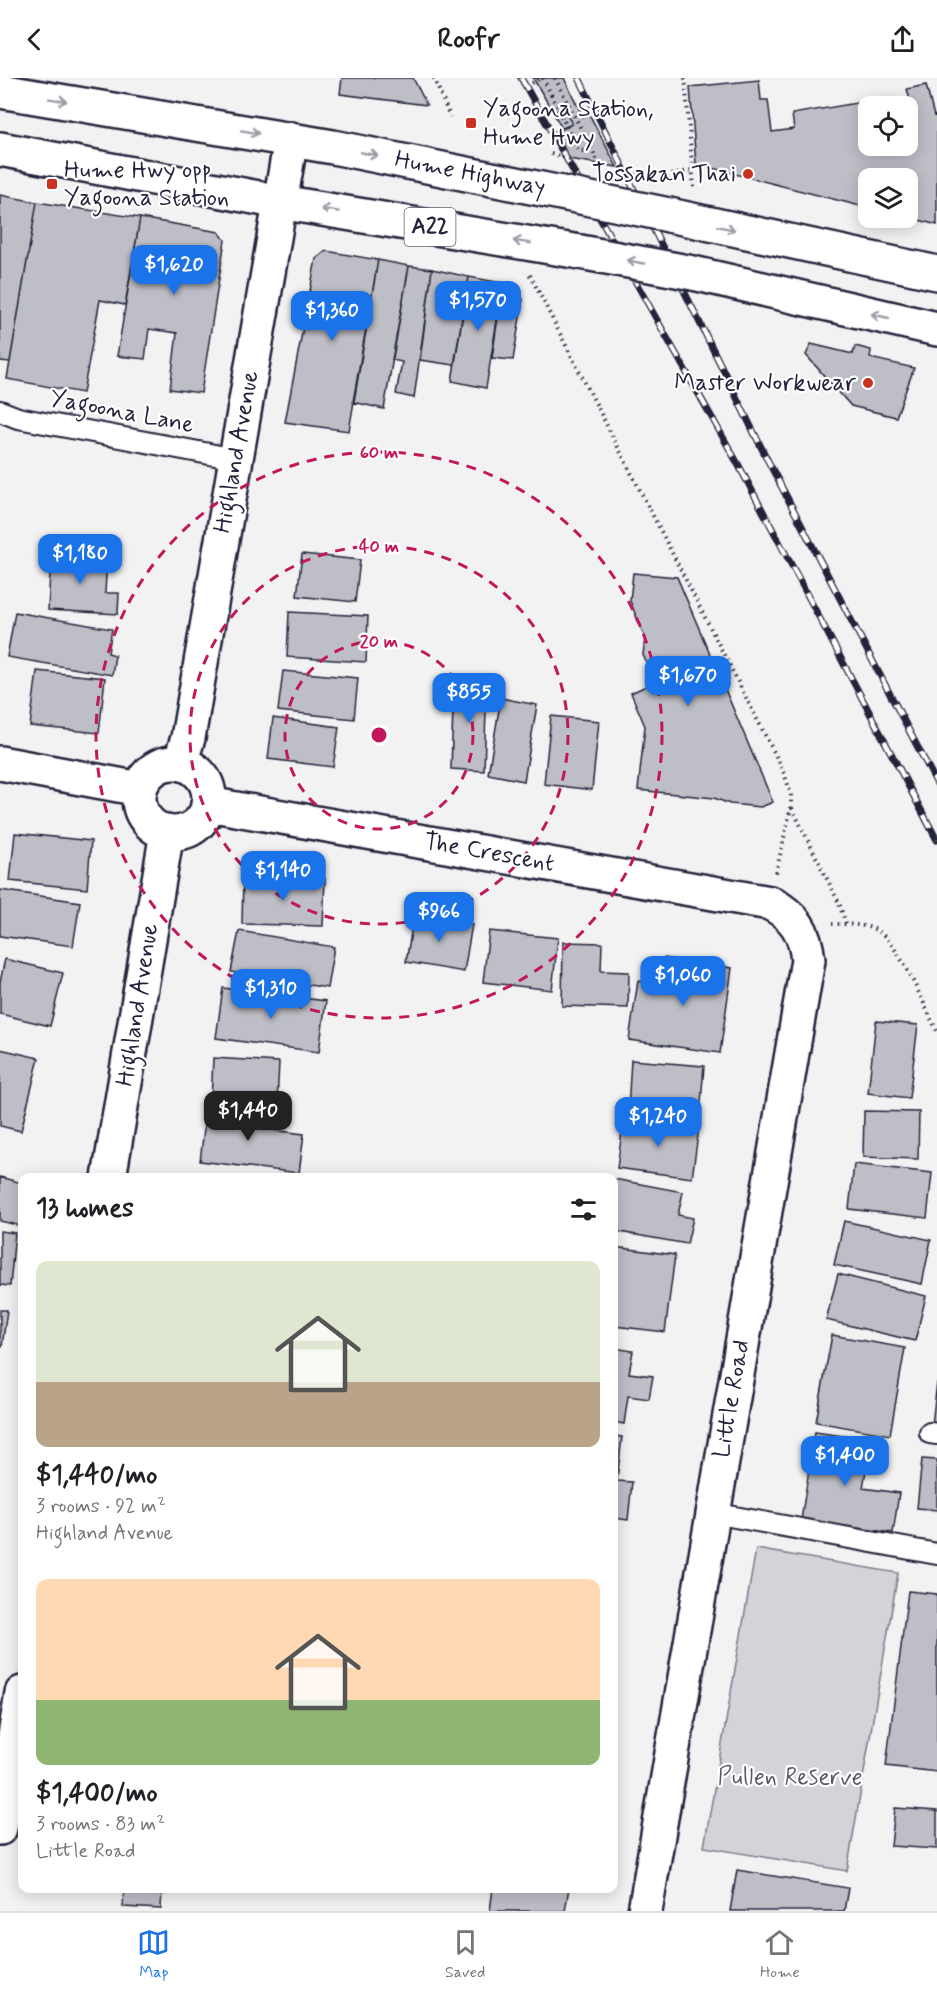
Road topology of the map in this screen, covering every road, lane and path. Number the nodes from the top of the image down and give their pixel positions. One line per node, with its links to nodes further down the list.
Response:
1 (434, 78): 7 (path)
2 (542, 78): 5 (path); 10 (path)
3 (555, 78): 10 (path)
4 (685, 78): 12 (path)
5 (532, 83)
6 (0, 91): 8 (main road, Hume Highway / A22, one-way to 8)
7 (450, 117)
8 (291, 139): 13 (main road, Highland Avenue); 14 (main road, Hume Highway / A22, one-way to 14, bridge)
9 (0, 149): 13 (main road, A22)
10 (593, 153): 11 (path)
11 (596, 165)
12 (666, 176)
13 (280, 202): 16 (main road, A22, one-way to 13, bridge); 18 (main road, Highland Avenue)
14 (937, 273)
15 (529, 274): 23 (path)
16 (937, 329)
17 (0, 411): 18 (lane, Yagoona Lane)
18 (236, 459): 19 (main road, Highland Avenue)
19 (180, 763): 21 (main road); 22 (main road)
20 (0, 764): 21 (main road)
21 (140, 789): 24 (main road)
22 (208, 804): 24 (main road); 25 (main road, The Crescent)
23 (791, 807): 25 (path); 26 (path)
24 (166, 832): 27 (main road, Highland Avenue)
25 (770, 903): 28 (main road, Little Road)
26 (937, 1031)
27 (110, 1173)
28 (713, 1513): 29 (lane); 32 (main road, Little Road)
29 (937, 1554)
30 (18, 1718): 31 (main road)
31 (0, 1828)
32 (645, 1911)

